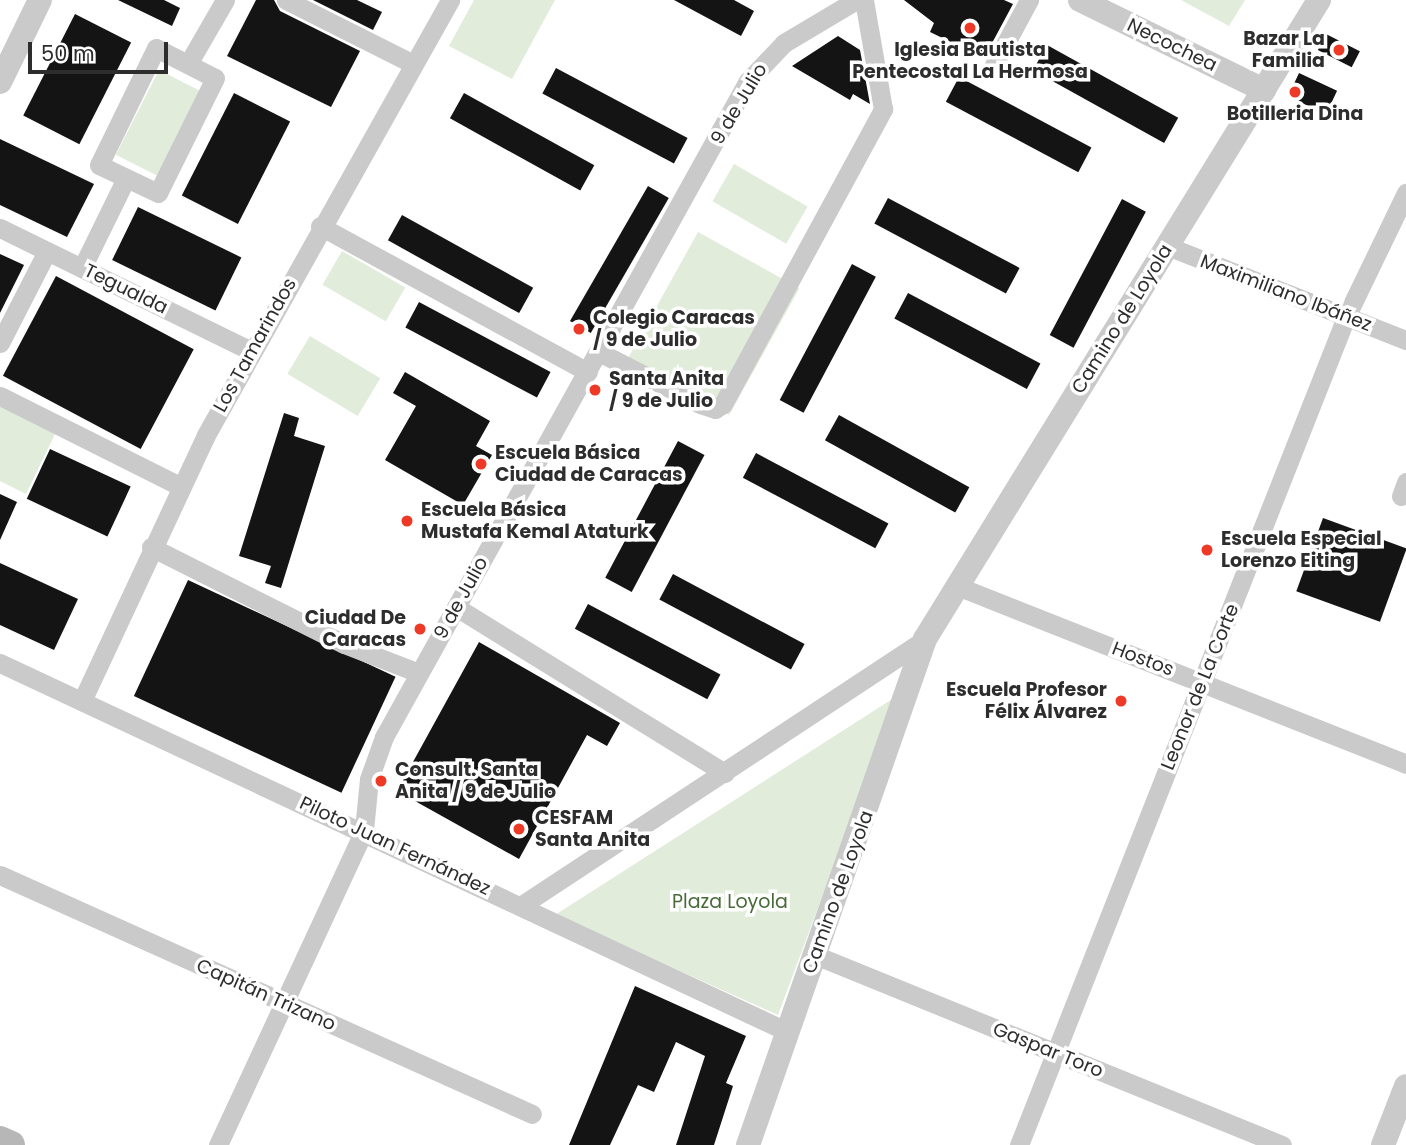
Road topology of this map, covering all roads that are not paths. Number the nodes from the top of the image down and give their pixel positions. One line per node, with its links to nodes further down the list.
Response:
1 (40, 0): 13 (street)
2 (225, 0): 10 (street)
3 (286, 0): 11 (street)
4 (450, 0): 11 (street, Los Tamarindos)
5 (856, 0): 26 (street, 9 de Julio)
6 (864, 0): 26 (street)
7 (1029, 0): 12 (street)
8 (1080, 0): 14 (street, Necochea)
9 (1319, 0): 14 (street, Camino de Loyola)
10 (188, 64): 15 (street); 15 (street)
11 (413, 64): 17 (street, Los Tamarindos)
12 (994, 65)
13 (0, 82)
14 (1264, 89): 19 (street, Camino de Loyola)
15 (126, 178): 21 (street)
16 (1406, 193): 22 (street, Leonor de La Corte)
17 (320, 226): 25 (street, Los Tamarindos); 27 (street)
18 (0, 228): 20 (street, Tegualda)
19 (1167, 246): 22 (street, Maximiliano Ibáñez); 31 (street, Camino de Loyola)
20 (47, 251): 21 (street, Tegualda); 24 (street)
21 (82, 268): 25 (street, Tegualda)
22 (1346, 317): 23 (street, Maximiliano Ibáñez); 36 (street, Leonor de La Corte)
23 (1406, 340)
24 (0, 342)
25 (251, 351): 29 (street, Los Tamarindos)
26 (599, 352): 27 (street, 9 de Julio)
27 (588, 372): 32 (street, 9 de Julio)
28 (0, 396): 29 (street)
29 (180, 486): 30 (street, Los Tamarindos)
30 (151, 547): 35 (street); 37 (street, Los Tamarindos)
31 (957, 586): 33 (street, Camino de Loyola); 36 (street, Hostos)
32 (456, 607): 35 (street, 9 de Julio); 39 (street)
33 (925, 639): 39 (street, Camino de Loyola); 43 (street, Camino de Loyola)
34 (0, 663): 37 (street, Piloto Juan Fernández)
35 (419, 673): 40 (street, 9 de Julio)
36 (1202, 682): 38 (street, Hostos); 46 (street, Leonor de La Corte)
37 (82, 701): 40 (street, Piloto Juan Fernández)
38 (1406, 764)
39 (725, 773): 42 (street, Camino de Loyola)
40 (363, 830): 42 (street, Piloto Juan Fernández); 44 (street, 9 de Julio)
41 (0, 876): 44 (street, Capitán Trizano)
42 (522, 905): 45 (street, Piloto Juan Fernández)
43 (815, 955): 45 (street, Camino de Loyola); 46 (street, Gaspar Toro)
44 (284, 1003): 48 (street, Capitán Trizano); 51 (street, 9 de Julio)
45 (788, 1032): 52 (street, Camino de Loyola)
46 (1056, 1053): 53 (street, Leonor de La Corte); 54 (street, Gaspar Toro)
47 (1406, 1086): 55 (street)
48 (532, 1114)
49 (0, 1140): 50 (main road)
50 (11, 1145)
51 (218, 1145)
52 (748, 1145)
53 (1019, 1145)
54 (1282, 1145)
55 (1382, 1145)

